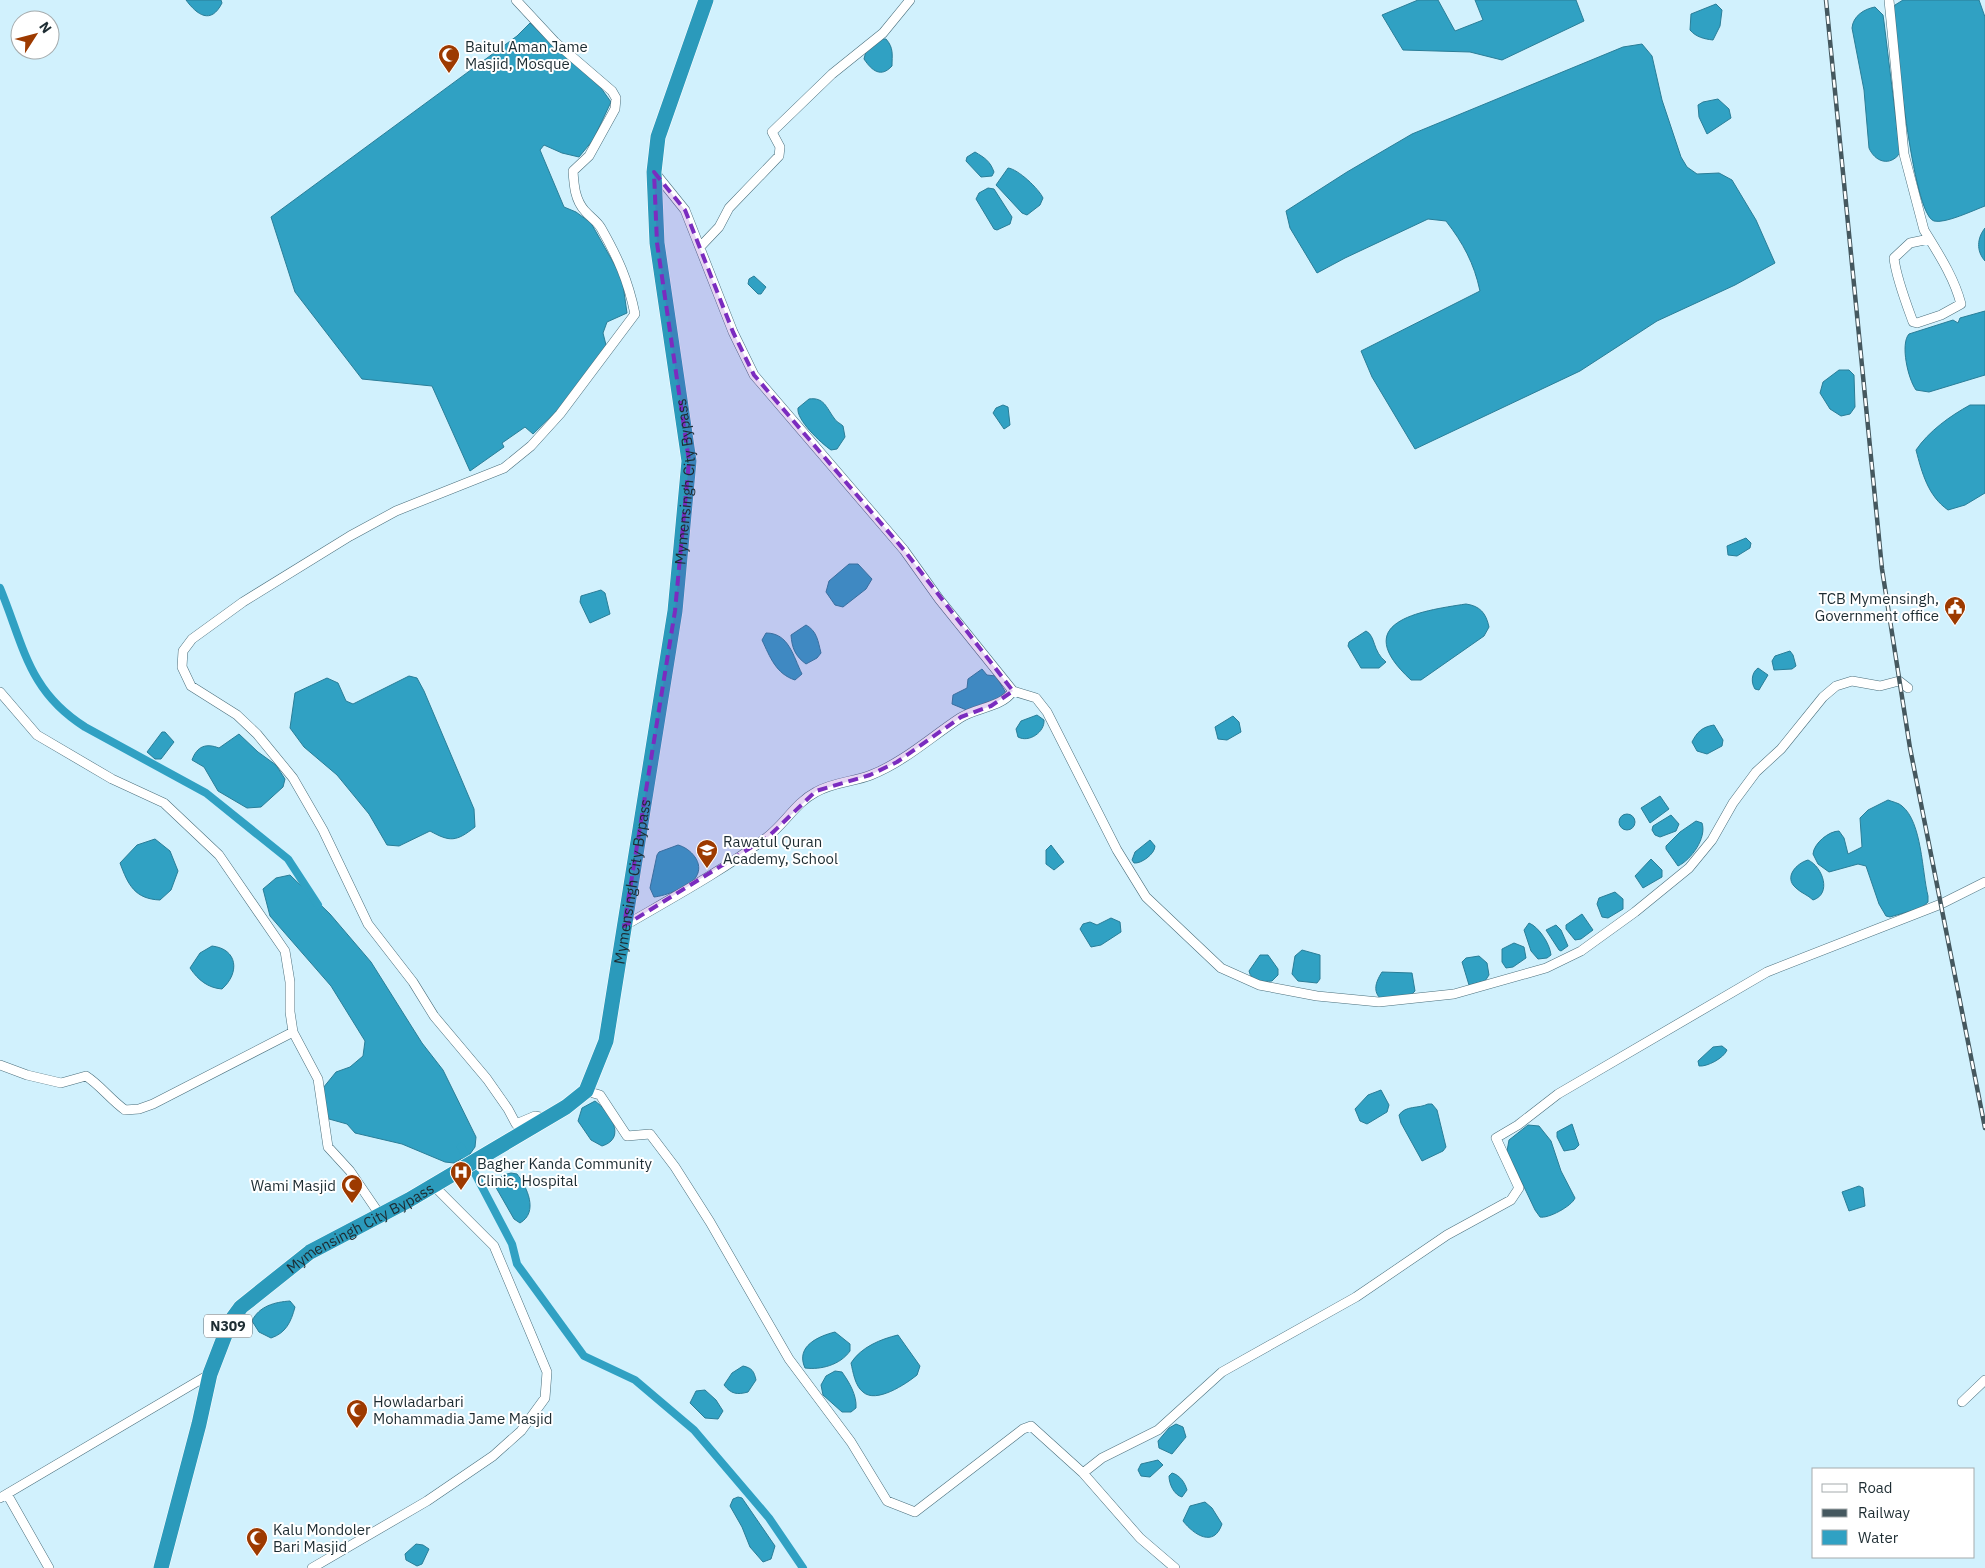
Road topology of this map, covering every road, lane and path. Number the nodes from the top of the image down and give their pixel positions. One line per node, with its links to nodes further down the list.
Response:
1 (516, 0): 16 (street)
2 (706, 0): 5 (highway, Mymensingh City Bypass)
3 (910, 0): 7 (street)
4 (1889, 0): 6 (street)
5 (654, 172): 7 (street); 12 (highway, Mymensingh City Bypass)
6 (1929, 239): 6 (street)
7 (700, 247): 9 (street)
8 (1908, 688): 9 (street)
9 (1013, 691): 12 (street)
10 (0, 692): 13 (street)
11 (1985, 882): 22 (street)
12 (624, 926): 15 (highway, Mymensingh City Bypass)
13 (293, 1032): 14 (street); 18 (street)
14 (0, 1065)
15 (586, 1090): 16 (highway, Mymensingh City Bypass); 22 (street)
16 (550, 1119): 17 (highway, Mymensingh City Bypass)
17 (434, 1186): 18 (highway, Mymensingh City Bypass / N309); 26 (street)
18 (380, 1215): 19 (highway, Mymensingh City Bypass / N309)
19 (210, 1374): 23 (street); 25 (highway, Mymensingh City Bypass / N309)
20 (1985, 1380): 21 (street)
21 (1962, 1402)
22 (1083, 1473): 27 (street)
23 (3, 1495): 24 (street)
24 (49, 1568)
25 (161, 1568)
26 (312, 1568)
27 (1176, 1568)

